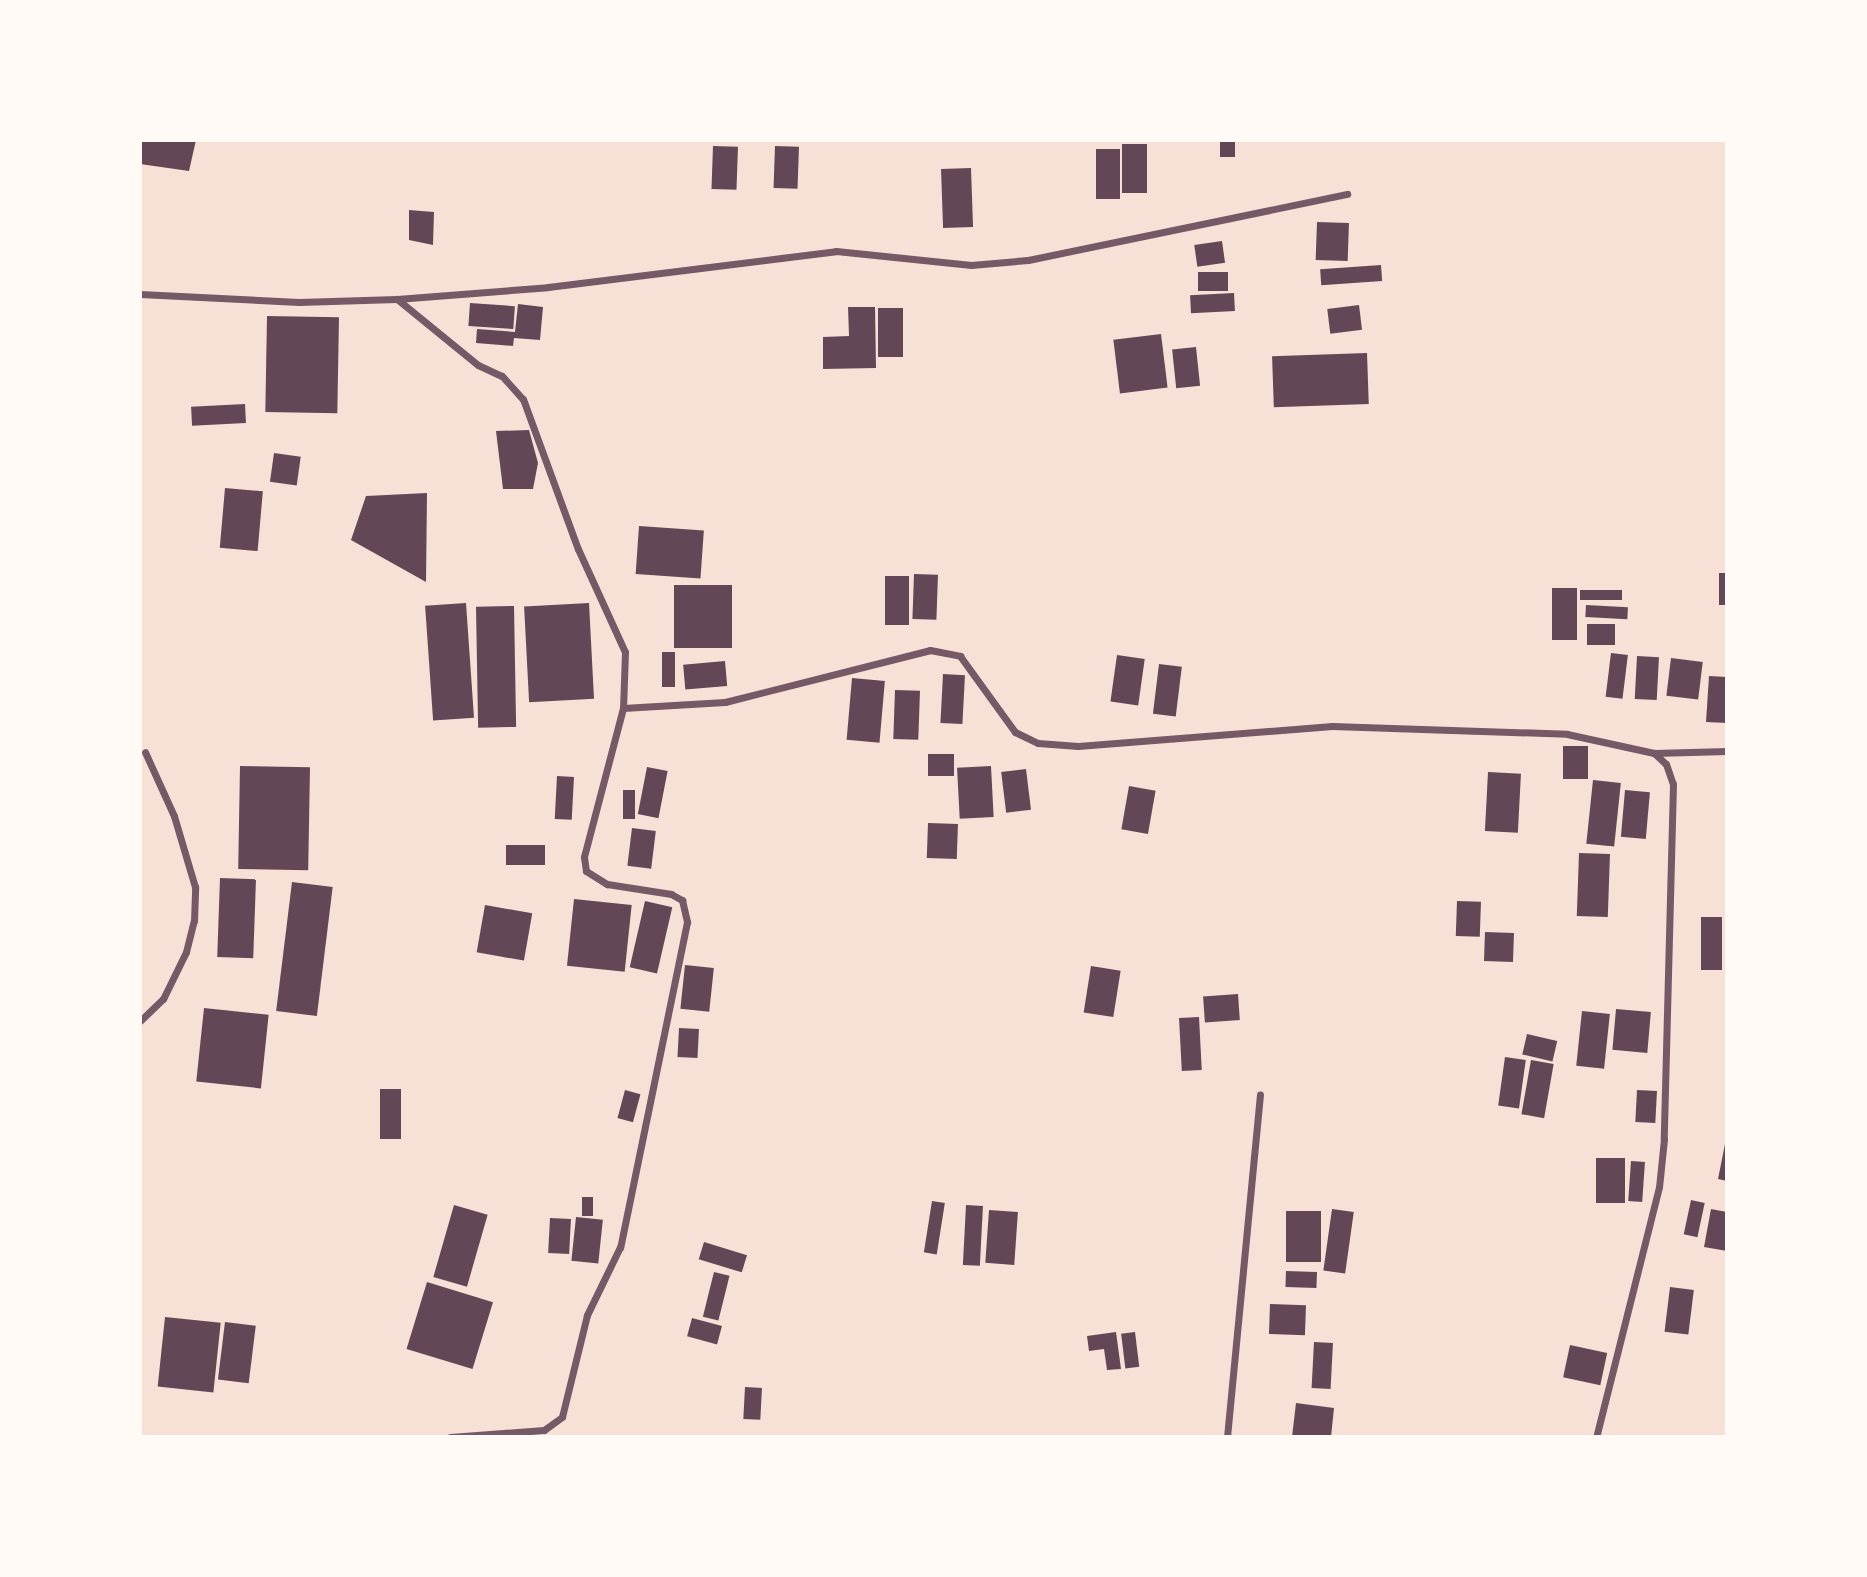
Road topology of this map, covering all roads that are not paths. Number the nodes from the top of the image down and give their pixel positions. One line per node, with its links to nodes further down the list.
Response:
1 (1347, 194): 3 (street)
2 (140, 294): 3 (street)
3 (397, 299): 4 (street)
4 (624, 708): 7 (street); 10 (street)
5 (1727, 751): 7 (street)
6 (145, 752): 8 (street)
7 (1654, 753): 12 (street)
8 (140, 1021)
9 (1260, 1095): 11 (street)
10 (450, 1437)
11 (1227, 1437)
12 (1596, 1437)

